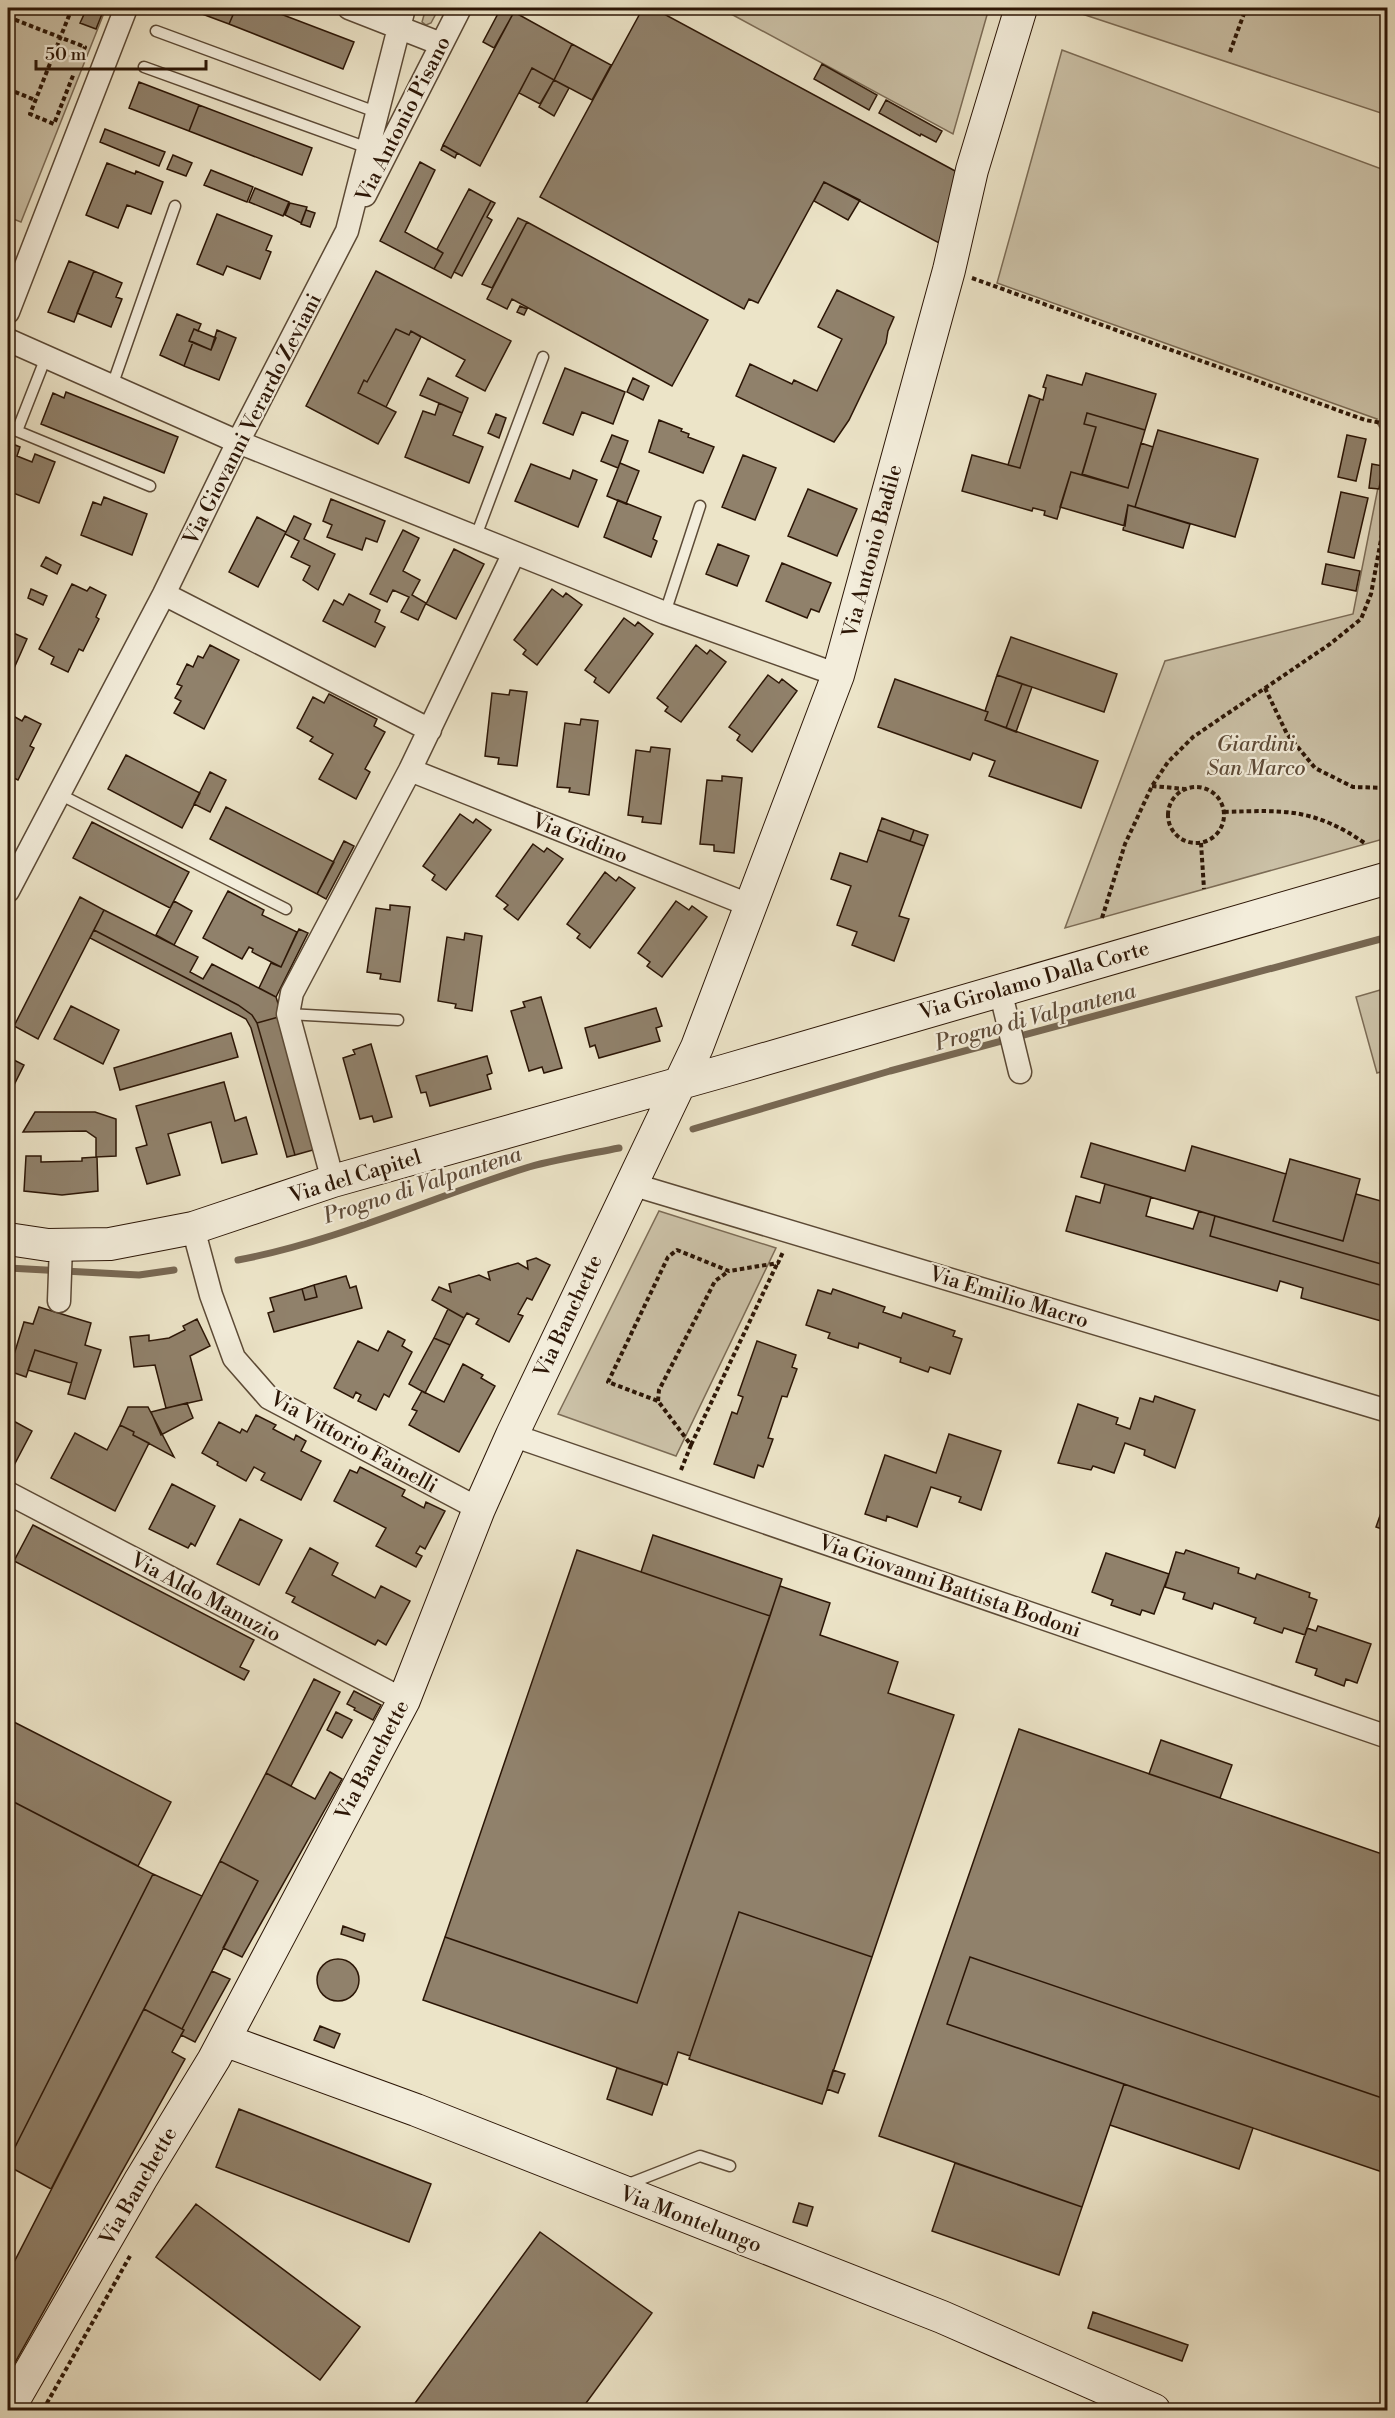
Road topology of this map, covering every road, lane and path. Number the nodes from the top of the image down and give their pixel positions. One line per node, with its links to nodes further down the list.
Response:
1 (72, 8): 10 (path)
2 (126, 8): 15 (street)
3 (349, 8): 8 (street)
4 (460, 8): 11 (street, Via Antonio Pisano)
5 (1021, 8): 22 (street, Via Antonio Badile)
6 (1246, 8): 12 (path)
7 (8, 17): 10 (path)
8 (401, 17): 11 (street); 18 (street, Via Giovanni Verardo Zeviani)
9 (156, 32): 18 (lane)
10 (60, 37): 13 (path); 17 (path)
11 (441, 44): 21 (street, Via Antonio Pisano)
12 (1230, 52)
13 (81, 55)
14 (144, 67): 19 (lane)
15 (98, 80): 17 (path); 23 (street)
16 (8, 89): 17 (path)
17 (35, 100)
18 (376, 112): 19 (street, Via Giovanni Verardo Zeviani)
19 (368, 148): 21 (street, Via Giovanni Verardo Zeviani)
20 (174, 206): 27 (lane)
21 (347, 231): 29 (street, Via Giovanni Verardo Zeviani)
22 (949, 270): 28 (path); 37 (street, Via Antonio Badile)
23 (8, 312)
24 (8, 340): 25 (street)
25 (46, 357): 27 (street); 30 (lane)
26 (543, 357): 33 (lane)
27 (112, 386): 29 (street)
28 (1388, 424)
29 (238, 442): 33 (street); 35 (street, Via Giovanni Verardo Zeviani)
30 (150, 486)
31 (1387, 504): 38 (path)
32 (700, 506): 36 (lane)
33 (476, 536): 34 (street)
34 (514, 553): 36 (street); 39 (street)
35 (164, 594): 39 (street); 44 (street, Via Giovanni Verardo Zeviani)
36 (665, 613): 37 (street)
37 (838, 675): 52 (street, Via Antonio Badile)
38 (1265, 688): 41 (path); 42 (path)
39 (430, 730): 40 (street)
40 (410, 770): 52 (street, Via Gidino); 56 (street)
41 (1152, 786): 43 (path); 54 (path)
42 (1388, 788)
43 (1186, 789): 45 (path); 46 (path)
44 (59, 794): 48 (street, Via Giovanni Verardo Zeviani); 53 (lane)
45 (1224, 812): 46 (path); 47 (path)
46 (1201, 843): 50 (path)
47 (1366, 844)
48 (17, 849): 51 (street, Via Giovanni Verardo Zeviani)
49 (1388, 878): 55 (street, Via Girolamo Dalla Corte)
50 (1204, 889)
51 (8, 891)
52 (749, 905): 59 (street, Via Antonio Badile)
53 (286, 909)
54 (1102, 918)
55 (1000, 990): 58 (street); 59 (street, Via Girolamo Dalla Corte)
56 (288, 1014): 57 (lane); 60 (street)
57 (398, 1020)
58 (1020, 1072)
59 (681, 1082): 60 (street, Via del Capitel); 61 (street, Via Banchette)
60 (333, 1181): 62 (street, Via del Capitel)
61 (631, 1184): 63 (street, Via Emilio Macro); 71 (street, Via Banchette)
62 (194, 1228): 65 (street, Via del Capitel); 75 (street, Via Vittorio Fainelli)
63 (792, 1232): 66 (path); 70 (street, Via Emilio Macro)
64 (8, 1239): 65 (street, Via del Capitel)
65 (61, 1256): 68 (street)
66 (778, 1263): 67 (path); 72 (path)
67 (729, 1270): 69 (path); 69 (path)
68 (59, 1301)
69 (658, 1401): 72 (path)
70 (1388, 1410)
71 (512, 1435): 73 (street, Via Giovanni Battista Bodoni); 75 (street, Via Banchette)
72 (691, 1445): 73 (path)
73 (673, 1491): 77 (street, Via Giovanni Battista Bodoni)
74 (8, 1493): 76 (street, Via Aldo Manuzio)
75 (479, 1509): 76 (street, Via Banchette)
76 (404, 1700): 78 (street, Via Banchette)
77 (1388, 1737)
78 (224, 2040): 80 (street, Via Montelungo); 81 (street, Via Banchette)
79 (730, 2166): 80 (lane)
80 (614, 2189): 82 (street, Via Montelungo)
81 (8, 2410)
82 (1154, 2410)

